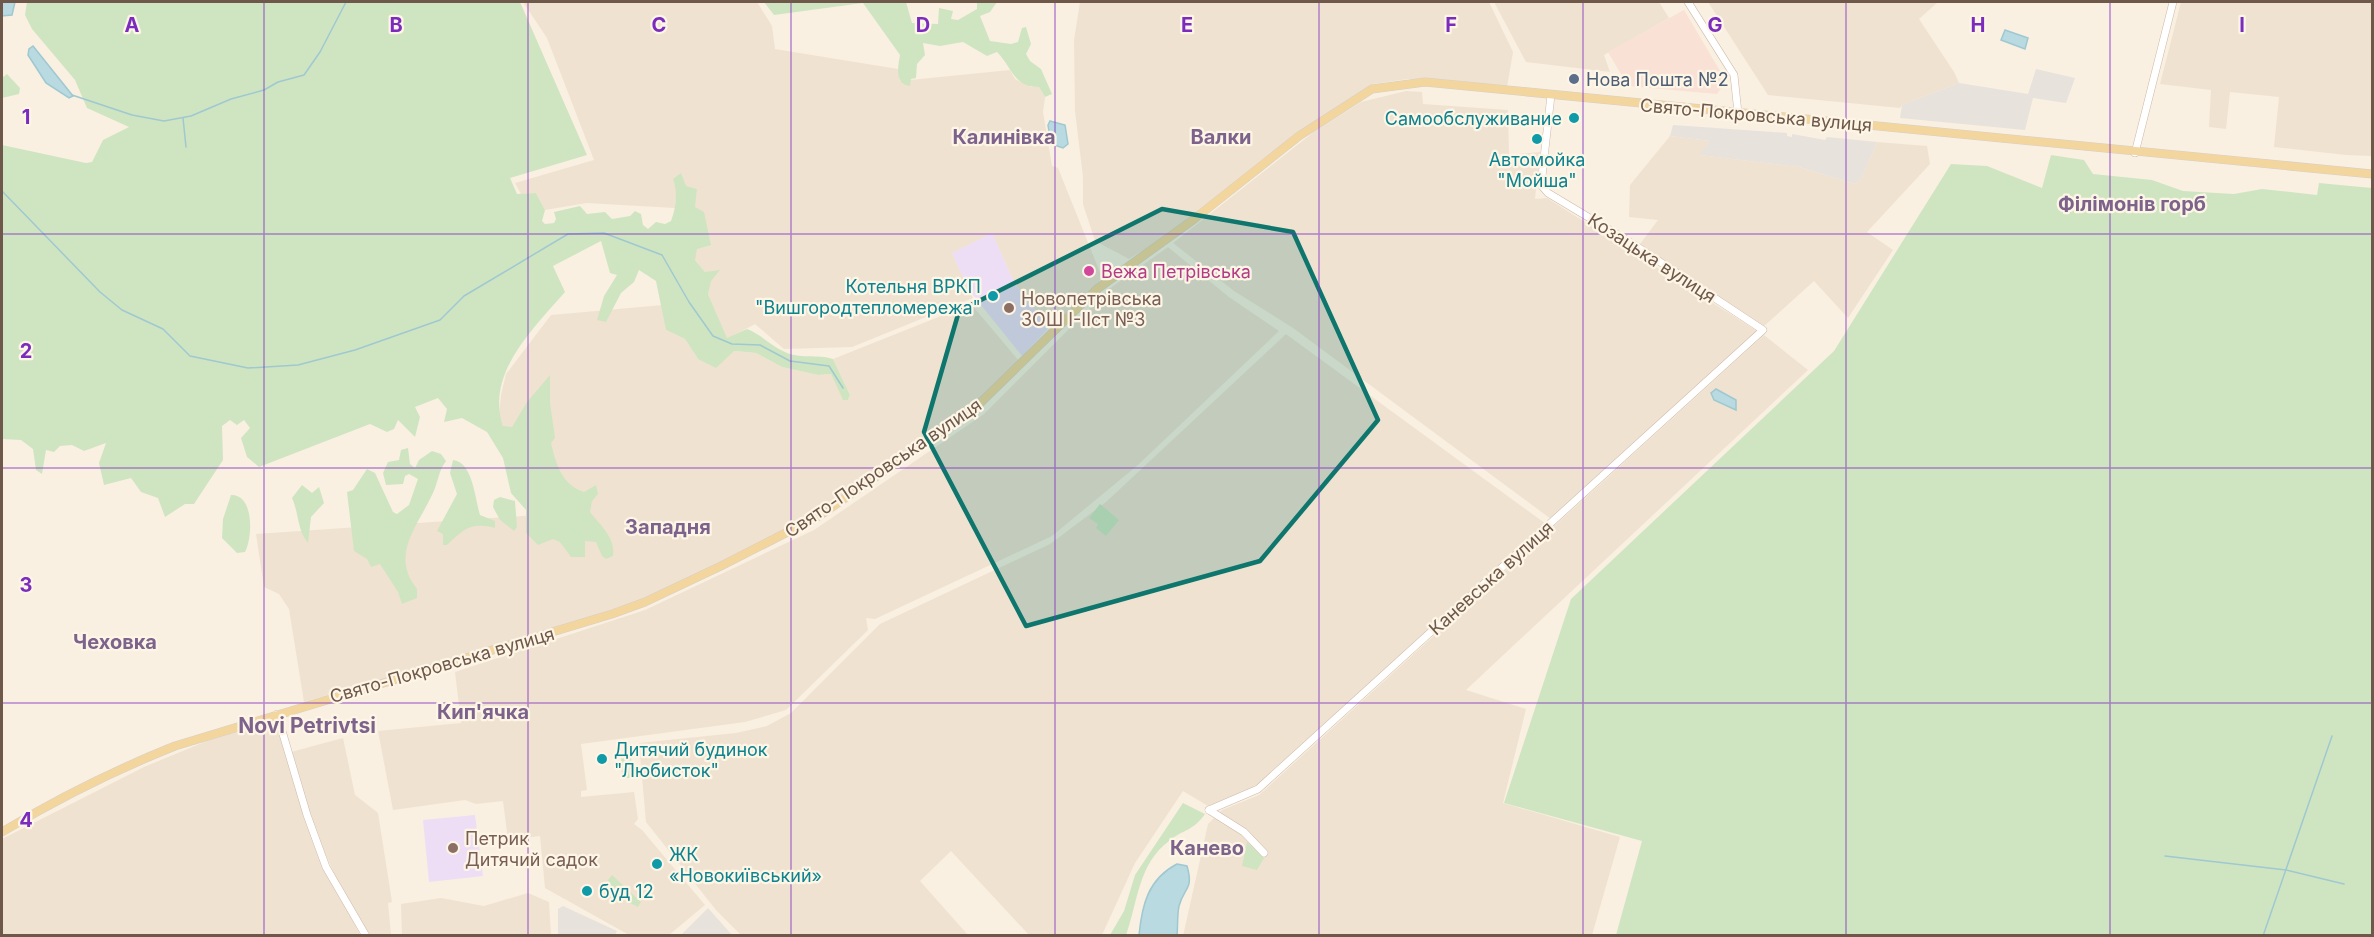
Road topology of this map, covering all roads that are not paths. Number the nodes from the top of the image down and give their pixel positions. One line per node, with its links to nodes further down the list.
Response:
1 (1688, 2): 4 (street)
2 (2173, 2): 5 (street)
3 (1551, 95): 4 (main road, Свято-Покровська вулиця); 7 (street, Козацька вулиця); 8 (main road, Свято-Покровська вулиця)
4 (1738, 113): 5 (main road, Свято-Покровська вулиця)
5 (2135, 153): 6 (main road, Свято-Покровська вулиця)
6 (2373, 172)
7 (1764, 330): 10 (street, Каневська вулиця)
8 (277, 714): 9 (main road, Свято-Покровська вулиця); 11 (street)
9 (2, 832)
10 (1264, 853)
11 (366, 936)

